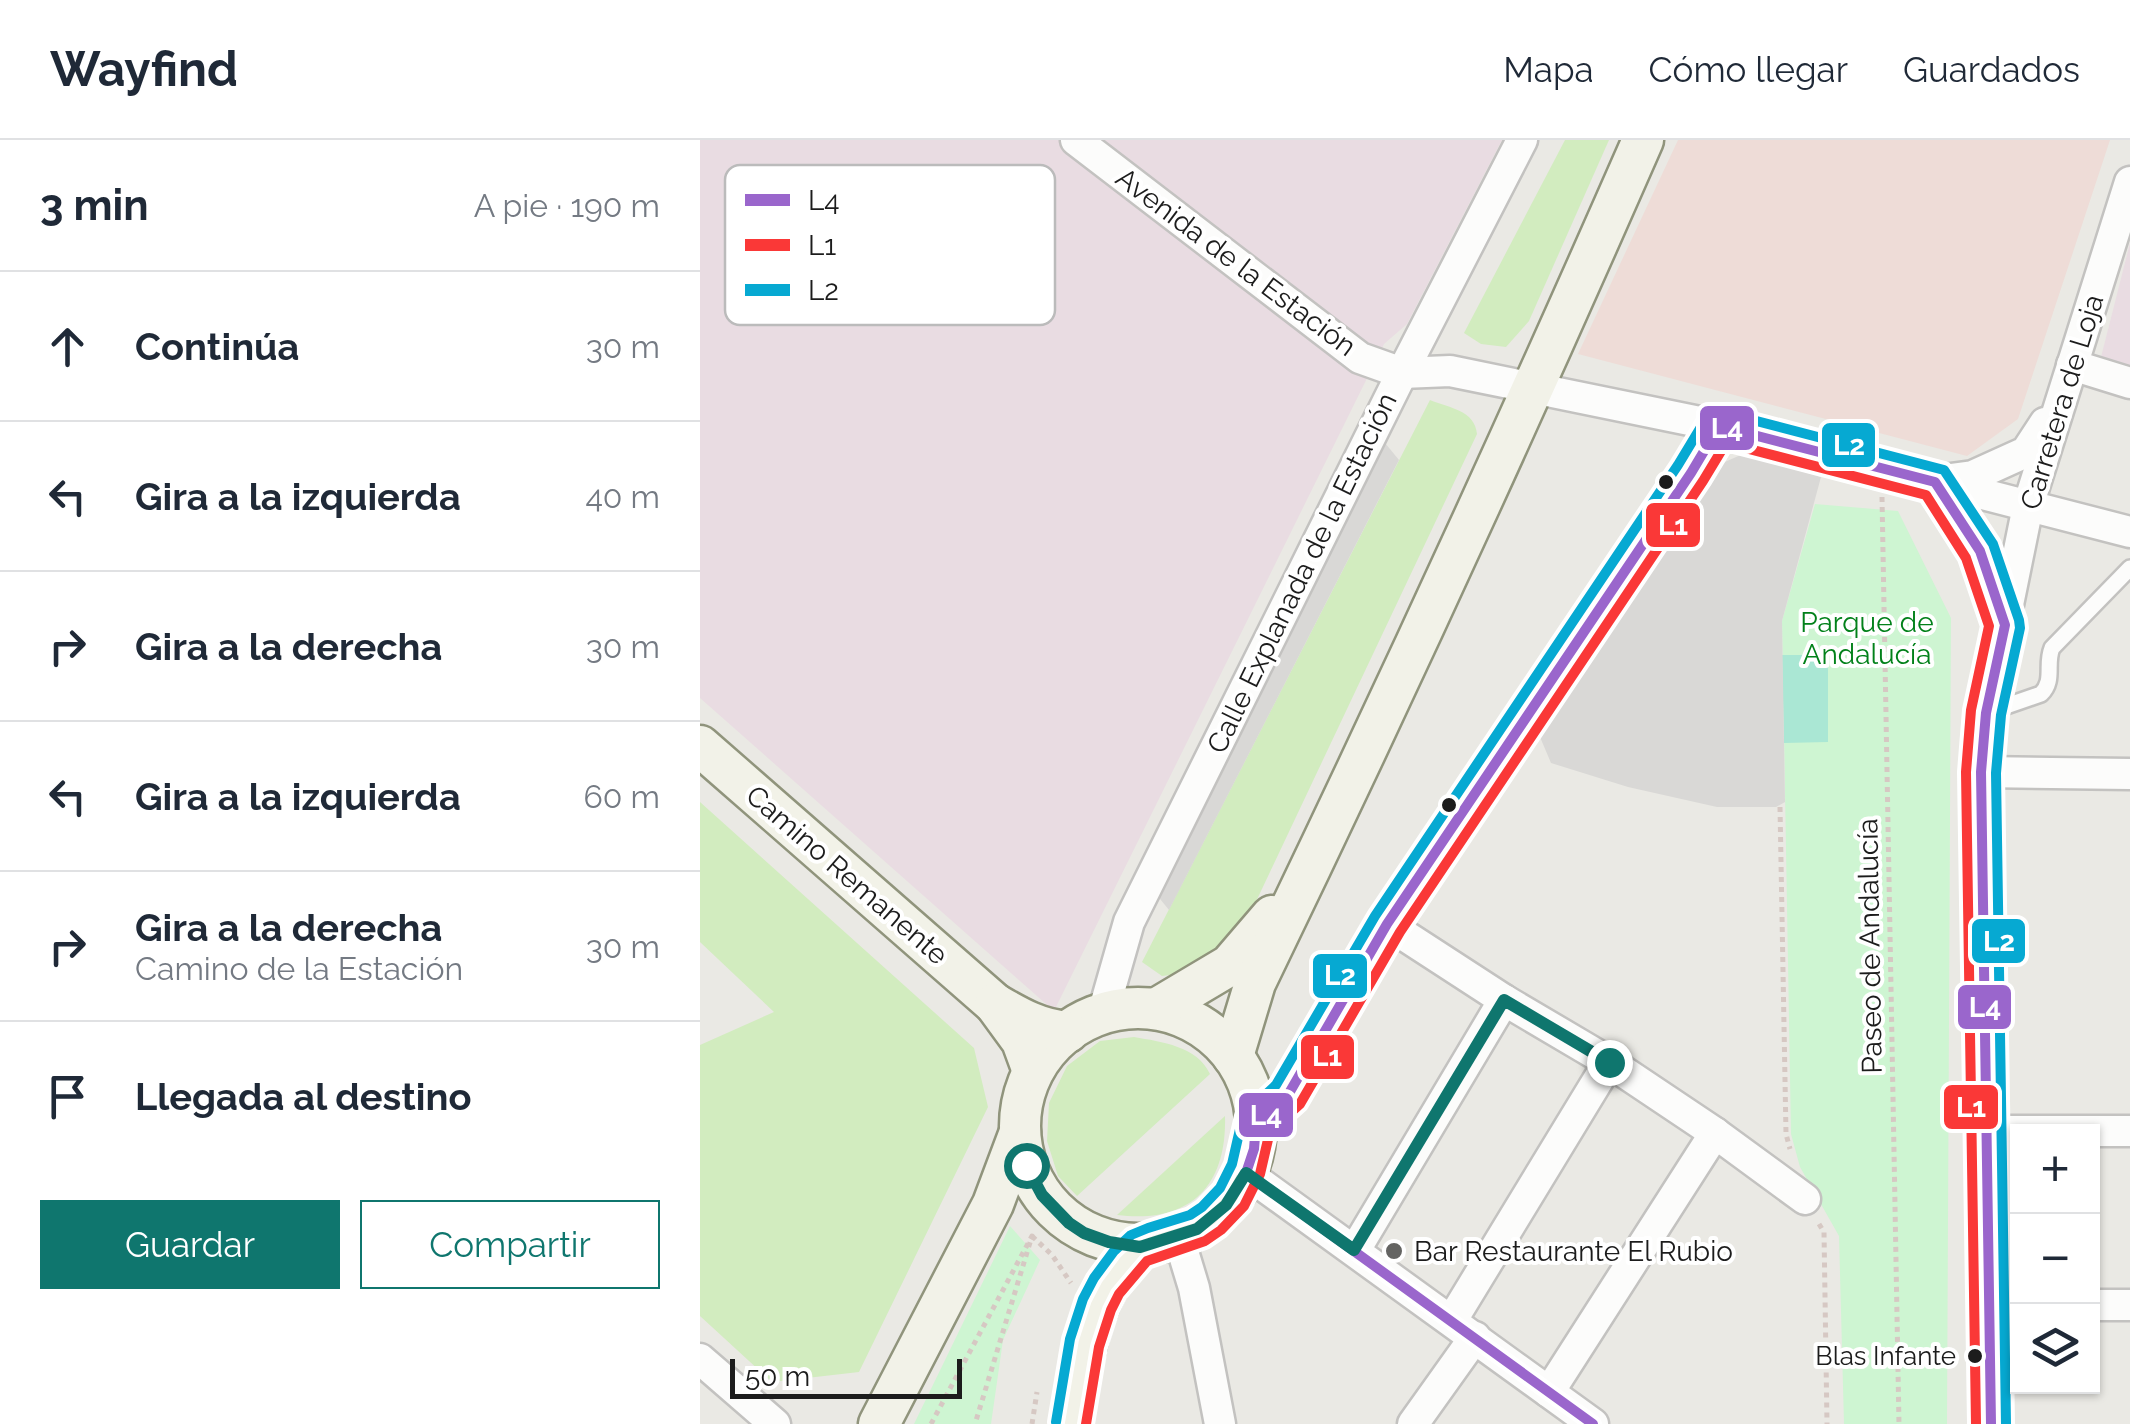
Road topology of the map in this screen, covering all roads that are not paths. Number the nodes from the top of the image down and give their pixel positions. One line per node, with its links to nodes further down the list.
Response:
1 (1076, 140): 6 (street, Avenida de la Estación)
2 (1522, 140): 6 (street, Calle Explanada de la Estación)
3 (1644, 140): 8 (street)
4 (2130, 182): 5 (street, Carretera de Loja)
5 (2072, 365): 7 (street); 9 (street, Carretera de Loja)
6 (1402, 373): 8 (street); 25 (street, Calle Explanada de la Estación)
7 (2130, 383)
8 (1533, 386): 10 (street); 20 (street)
9 (2061, 397): 11 (street); 12 (street, Carretera de Loja)
10 (1720, 426): 11 (street); 21 (street)
11 (1935, 482): 12 (street); 15 (street)
12 (2028, 506): 13 (street); 15 (street, Carretera de Loja)
13 (2130, 532)
14 (2130, 568): 16 (lane)
15 (2005, 625): 16 (street, Carretera de Loja)
16 (1986, 713): 18 (street, Carretera de Loja)
17 (700, 746): 23 (street, Camino Remanente)
18 (1981, 772): 19 (street); 31 (street, Carretera de Loja)
19 (2130, 774)
20 (1307, 875): 24 (street); 27 (street)
21 (1387, 924): 22 (street); 30 (street)
22 (1504, 1000): 28 (street); 39 (street)
23 (995, 1004): 26 (street, Camino Remanente); 29 (street, Camino Remanente)
24 (1156, 1010): 25 (street); 27 (street)
25 (1102, 1013): 26 (street)
26 (1068, 1032): 29 (street)
27 (1232, 1056): 30 (street)
28 (1609, 1062): 34 (street); 43 (street)
29 (1034, 1071): 33 (street)
30 (1256, 1124): 35 (street)
31 (1984, 1131): 32 (street); 42 (street, Carretera de Loja)
32 (2130, 1131)
33 (1020, 1132): 38 (street); 47 (street)
34 (1715, 1133): 36 (street); 45 (street)
35 (1246, 1173): 37 (street); 39 (street)
36 (1805, 1199)
37 (1178, 1235): 38 (street); 49 (street)
38 (1140, 1247): 48 (street)
39 (1354, 1250): 43 (street)
40 (2100, 1305): 41 (street)
41 (2130, 1305)
42 (2003, 1306): 52 (street, Carretera de Loja)
43 (1464, 1329): 45 (street); 50 (street)
44 (700, 1359): 46 (street)
45 (1549, 1392): 51 (street)
46 (774, 1424)
47 (878, 1424)
48 (1071, 1424)
49 (1220, 1424)
50 (1413, 1424)
51 (1593, 1424)
52 (1990, 1424)

